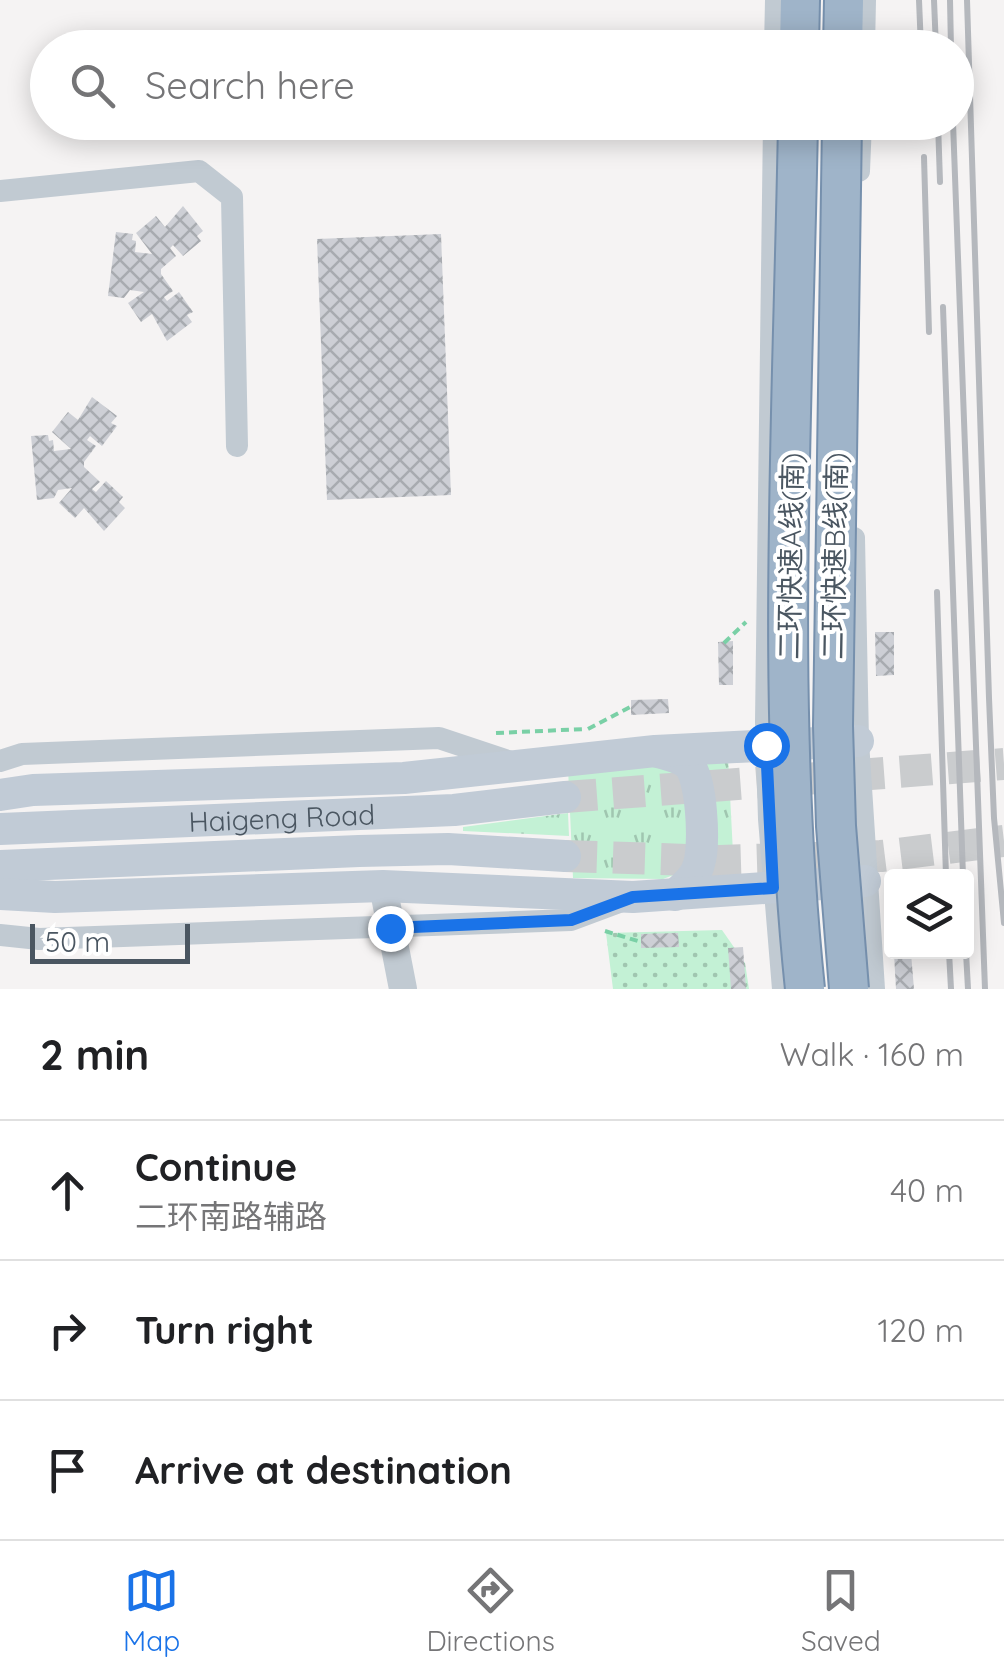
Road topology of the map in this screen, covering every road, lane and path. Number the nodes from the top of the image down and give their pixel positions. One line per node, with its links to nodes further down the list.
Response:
1 (776, 0): 5 (street)
2 (800, 0): 6 (highway)
3 (844, 0): 7 (highway)
4 (865, 0): 8 (street)
5 (775, 30)
6 (799, 30)
7 (843, 30)
8 (864, 30)
9 (774, 140): 18 (street)
10 (798, 140): 37 (highway, 二环快速A线(南), bridge)
11 (842, 140): 38 (highway, 二环快速B线(南), bridge)
12 (862, 140): 17 (street)
13 (0, 191): 14 (street)
14 (237, 446)
15 (632, 706): 16 (path)
16 (588, 729)
17 (858, 741): 18 (main road); 27 (street)
18 (766, 745): 19 (main road); 29 (street)
19 (654, 751): 21 (main road); 31 (main road)
20 (0, 761): 21 (street)
21 (526, 766): 22 (main road)
22 (0, 795)
23 (565, 797): 24 (main road, Haigeng Road)
24 (0, 829)
25 (565, 856): 26 (main road, Haigeng Road)
26 (0, 866)
27 (865, 881): 29 (main road); 39 (street)
28 (382, 886): 30 (main road); 32 (main road); 33 (street)
29 (773, 888): 31 (main road); 36 (street)
30 (0, 894)
31 (675, 895): 32 (main road)
32 (633, 897): 33 (street)
33 (390, 928): 34 (street); 35 (street)
34 (0, 936)
35 (403, 989)
36 (782, 989)
37 (805, 989)
38 (849, 989)
39 (874, 989)

